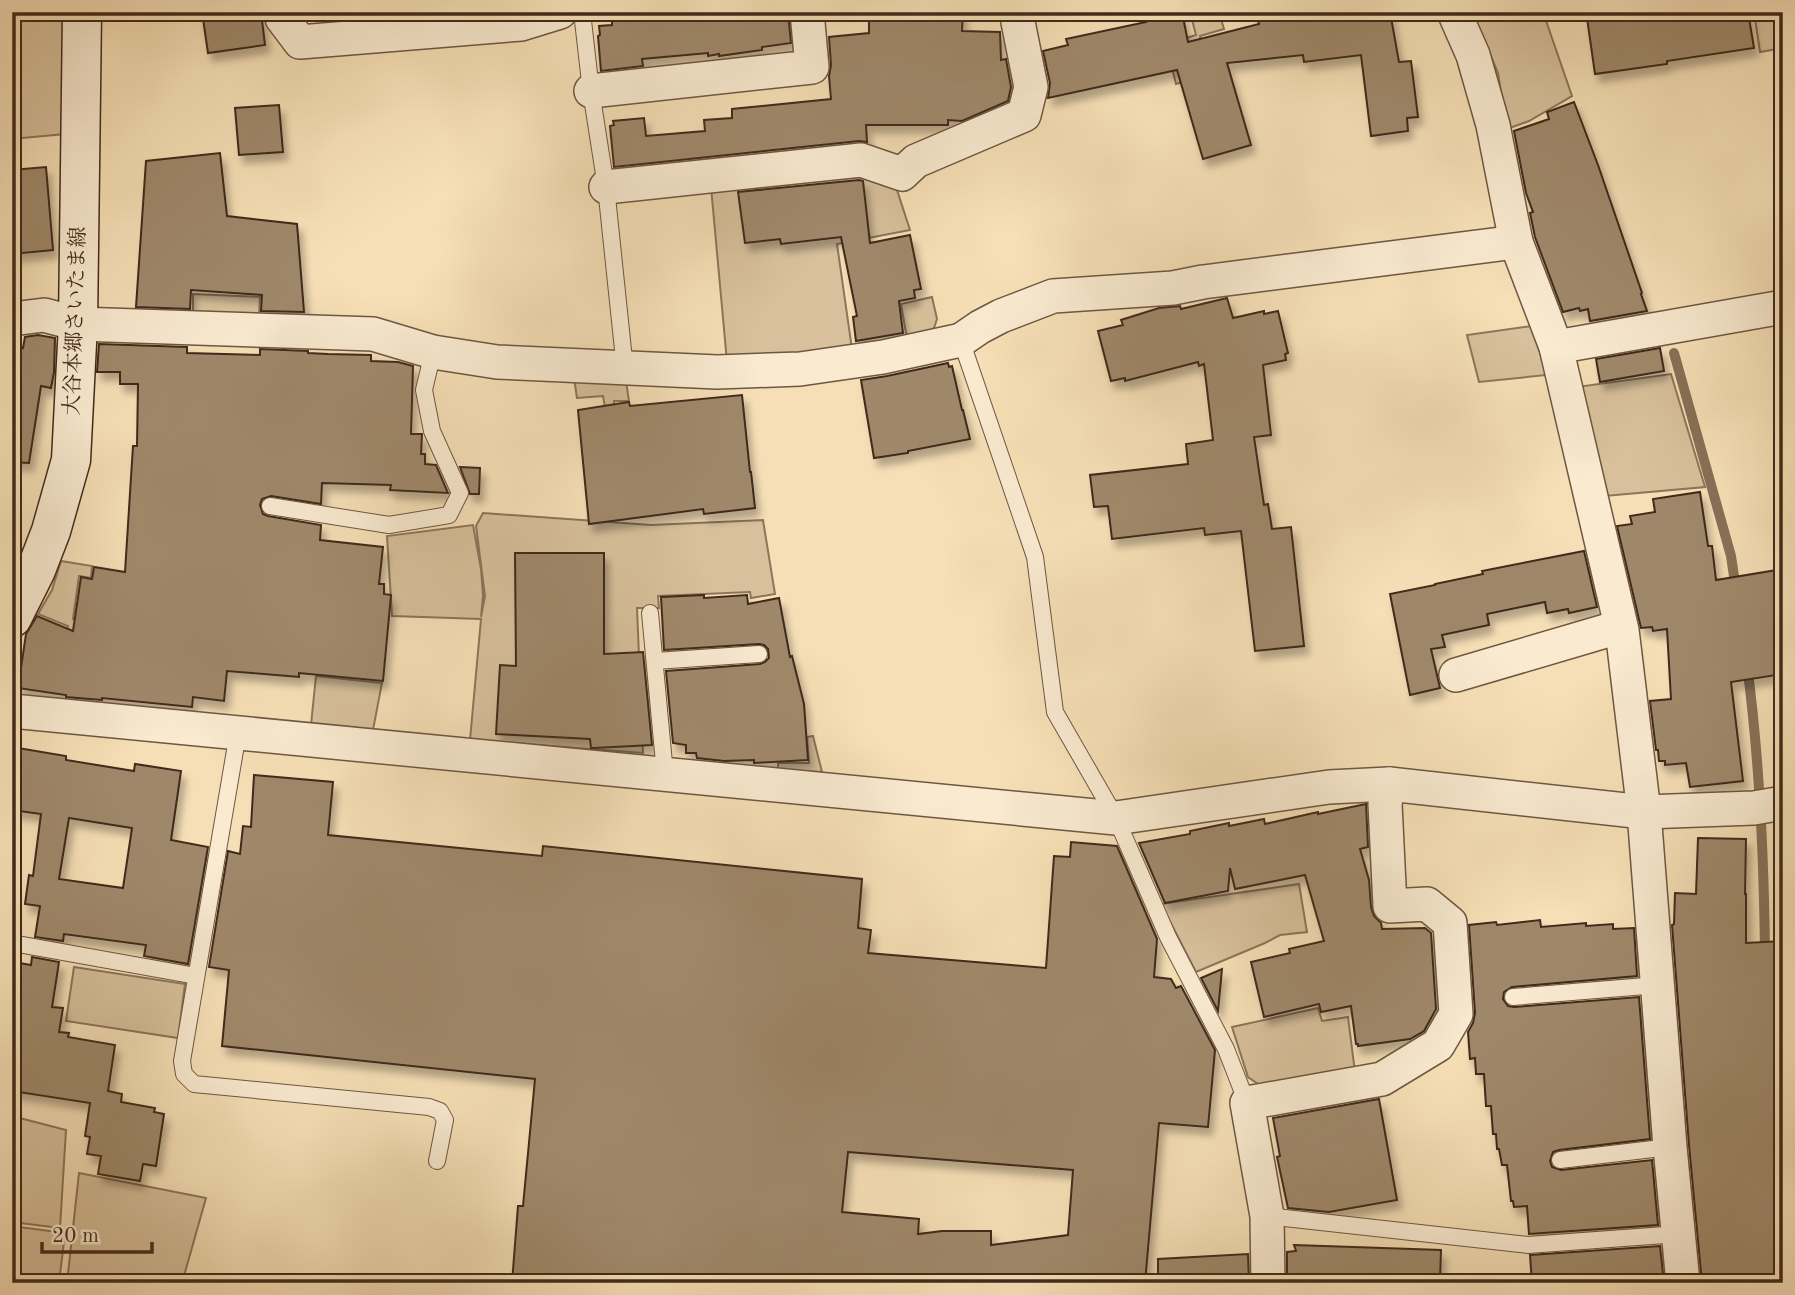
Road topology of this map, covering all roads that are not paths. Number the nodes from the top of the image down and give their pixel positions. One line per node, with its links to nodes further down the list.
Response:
1 (82, 12): 13 (main road, 大谷本郷さいたま線)
2 (281, 12): 3 (street)
3 (560, 12)
4 (582, 12): 8 (lane)
5 (807, 12): 8 (street)
6 (1018, 12): 9 (street)
7 (1454, 12): 10 (street)
8 (591, 91): 9 (lane)
9 (606, 187): 17 (lane)
10 (1516, 242): 14 (street); 15 (street)
11 (1783, 307): 15 (street)
12 (12, 319): 13 (street)
13 (78, 324): 16 (street); 20 (main road, 大谷本郷さいたま線)
14 (961, 340): 17 (street); 31 (lane)
15 (1556, 347): 21 (street)
16 (433, 352): 17 (street); 18 (lane)
17 (625, 369)
18 (270, 506)
19 (650, 613): 23 (lane)
20 (12, 618)
21 (1620, 624): 24 (street); 30 (street)
22 (759, 654): 23 (lane)
23 (655, 661): 27 (lane)
24 (1456, 675)
25 (12, 711): 26 (street)
26 (238, 733): 27 (street); 33 (lane)
27 (665, 774): 31 (street)
28 (1390, 784): 30 (street); 31 (street); 36 (street)
29 (1772, 805): 30 (street)
30 (1644, 812): 34 (street)
31 (1116, 818): 36 (lane)
32 (12, 943): 33 (lane)
33 (196, 975): 39 (lane)
34 (1658, 985): 35 (lane); 37 (street)
35 (1513, 997)
36 (1247, 1103): 40 (street)
37 (1670, 1147): 38 (lane); 41 (street)
38 (1560, 1160)
39 (438, 1161)
40 (1267, 1216): 41 (lane); 42 (street)
41 (1679, 1234): 43 (street)
42 (1268, 1283)
43 (1683, 1283)

